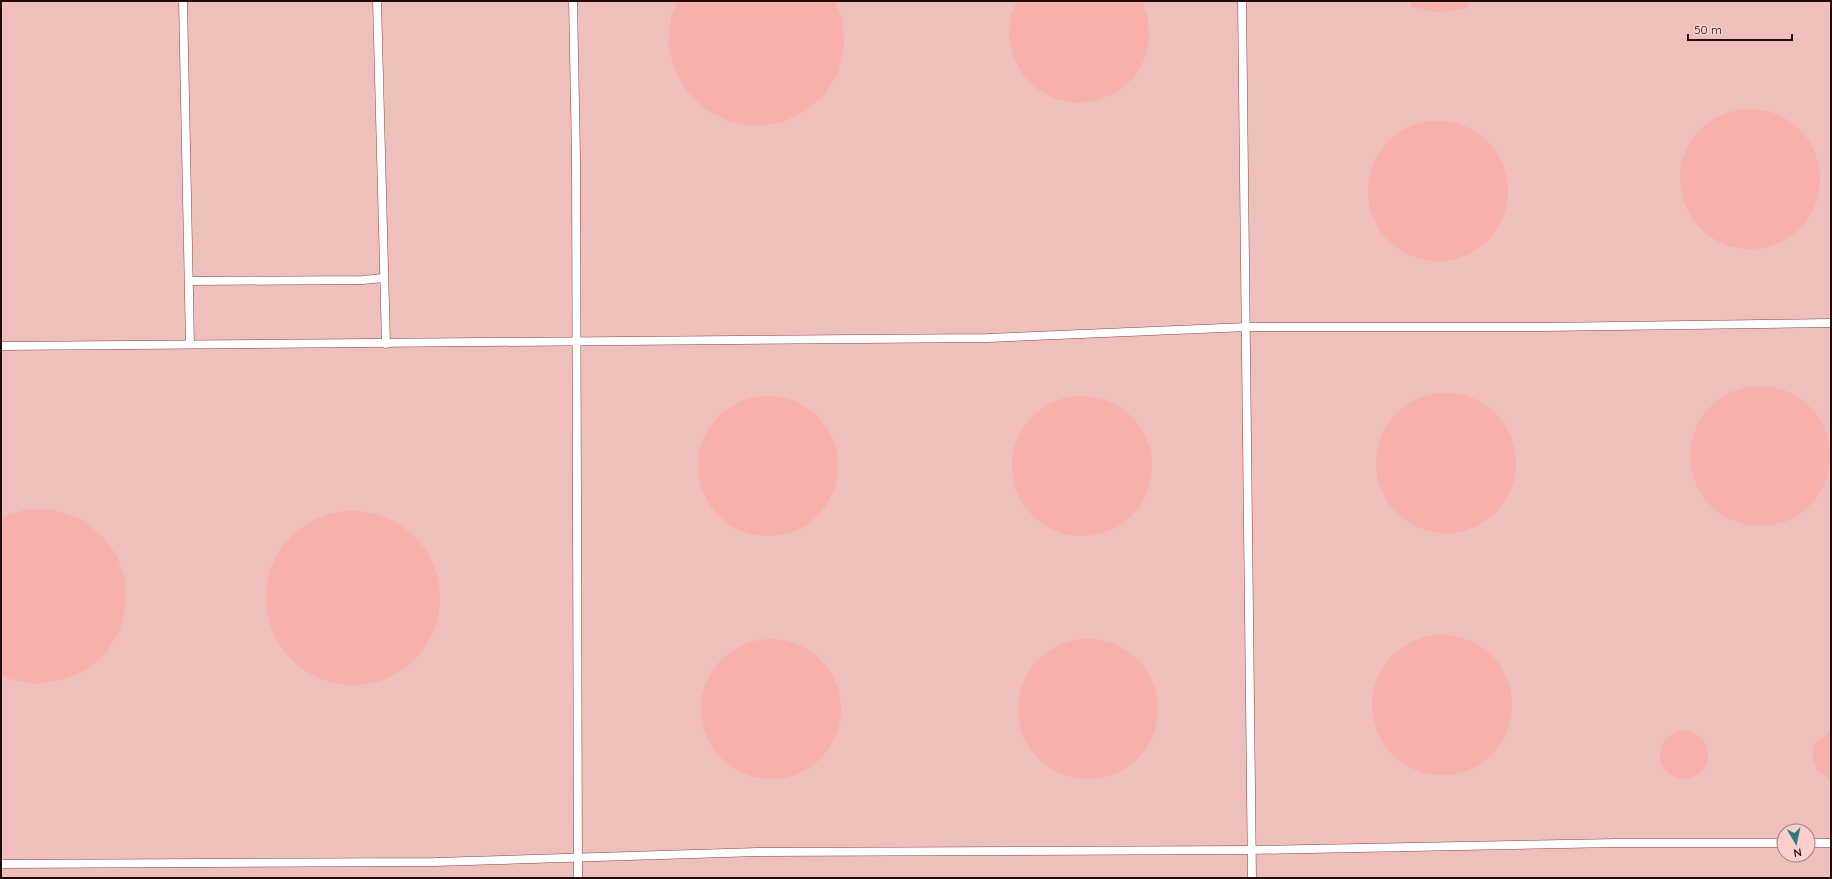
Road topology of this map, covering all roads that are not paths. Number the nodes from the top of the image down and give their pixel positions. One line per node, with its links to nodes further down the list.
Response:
1 (183, 1): 6 (lane)
2 (377, 1): 5 (lane)
3 (573, 1): 9 (lane)
4 (1242, 1): 8 (lane)
5 (383, 278): 6 (lane); 11 (lane)
6 (190, 281): 10 (lane)
7 (1831, 323): 8 (lane)
8 (1247, 327): 9 (lane); 16 (lane)
9 (576, 342): 11 (lane); 17 (lane)
10 (190, 344): 11 (lane); 12 (lane)
11 (386, 344)
12 (1, 346)
13 (1776, 843): 16 (lane)
14 (1816, 843): 15 (lane)
15 (1831, 843)
16 (1251, 850): 17 (lane); 20 (lane)
17 (578, 857): 18 (lane); 19 (lane)
18 (1, 864)
19 (578, 878)
20 (1252, 878)

